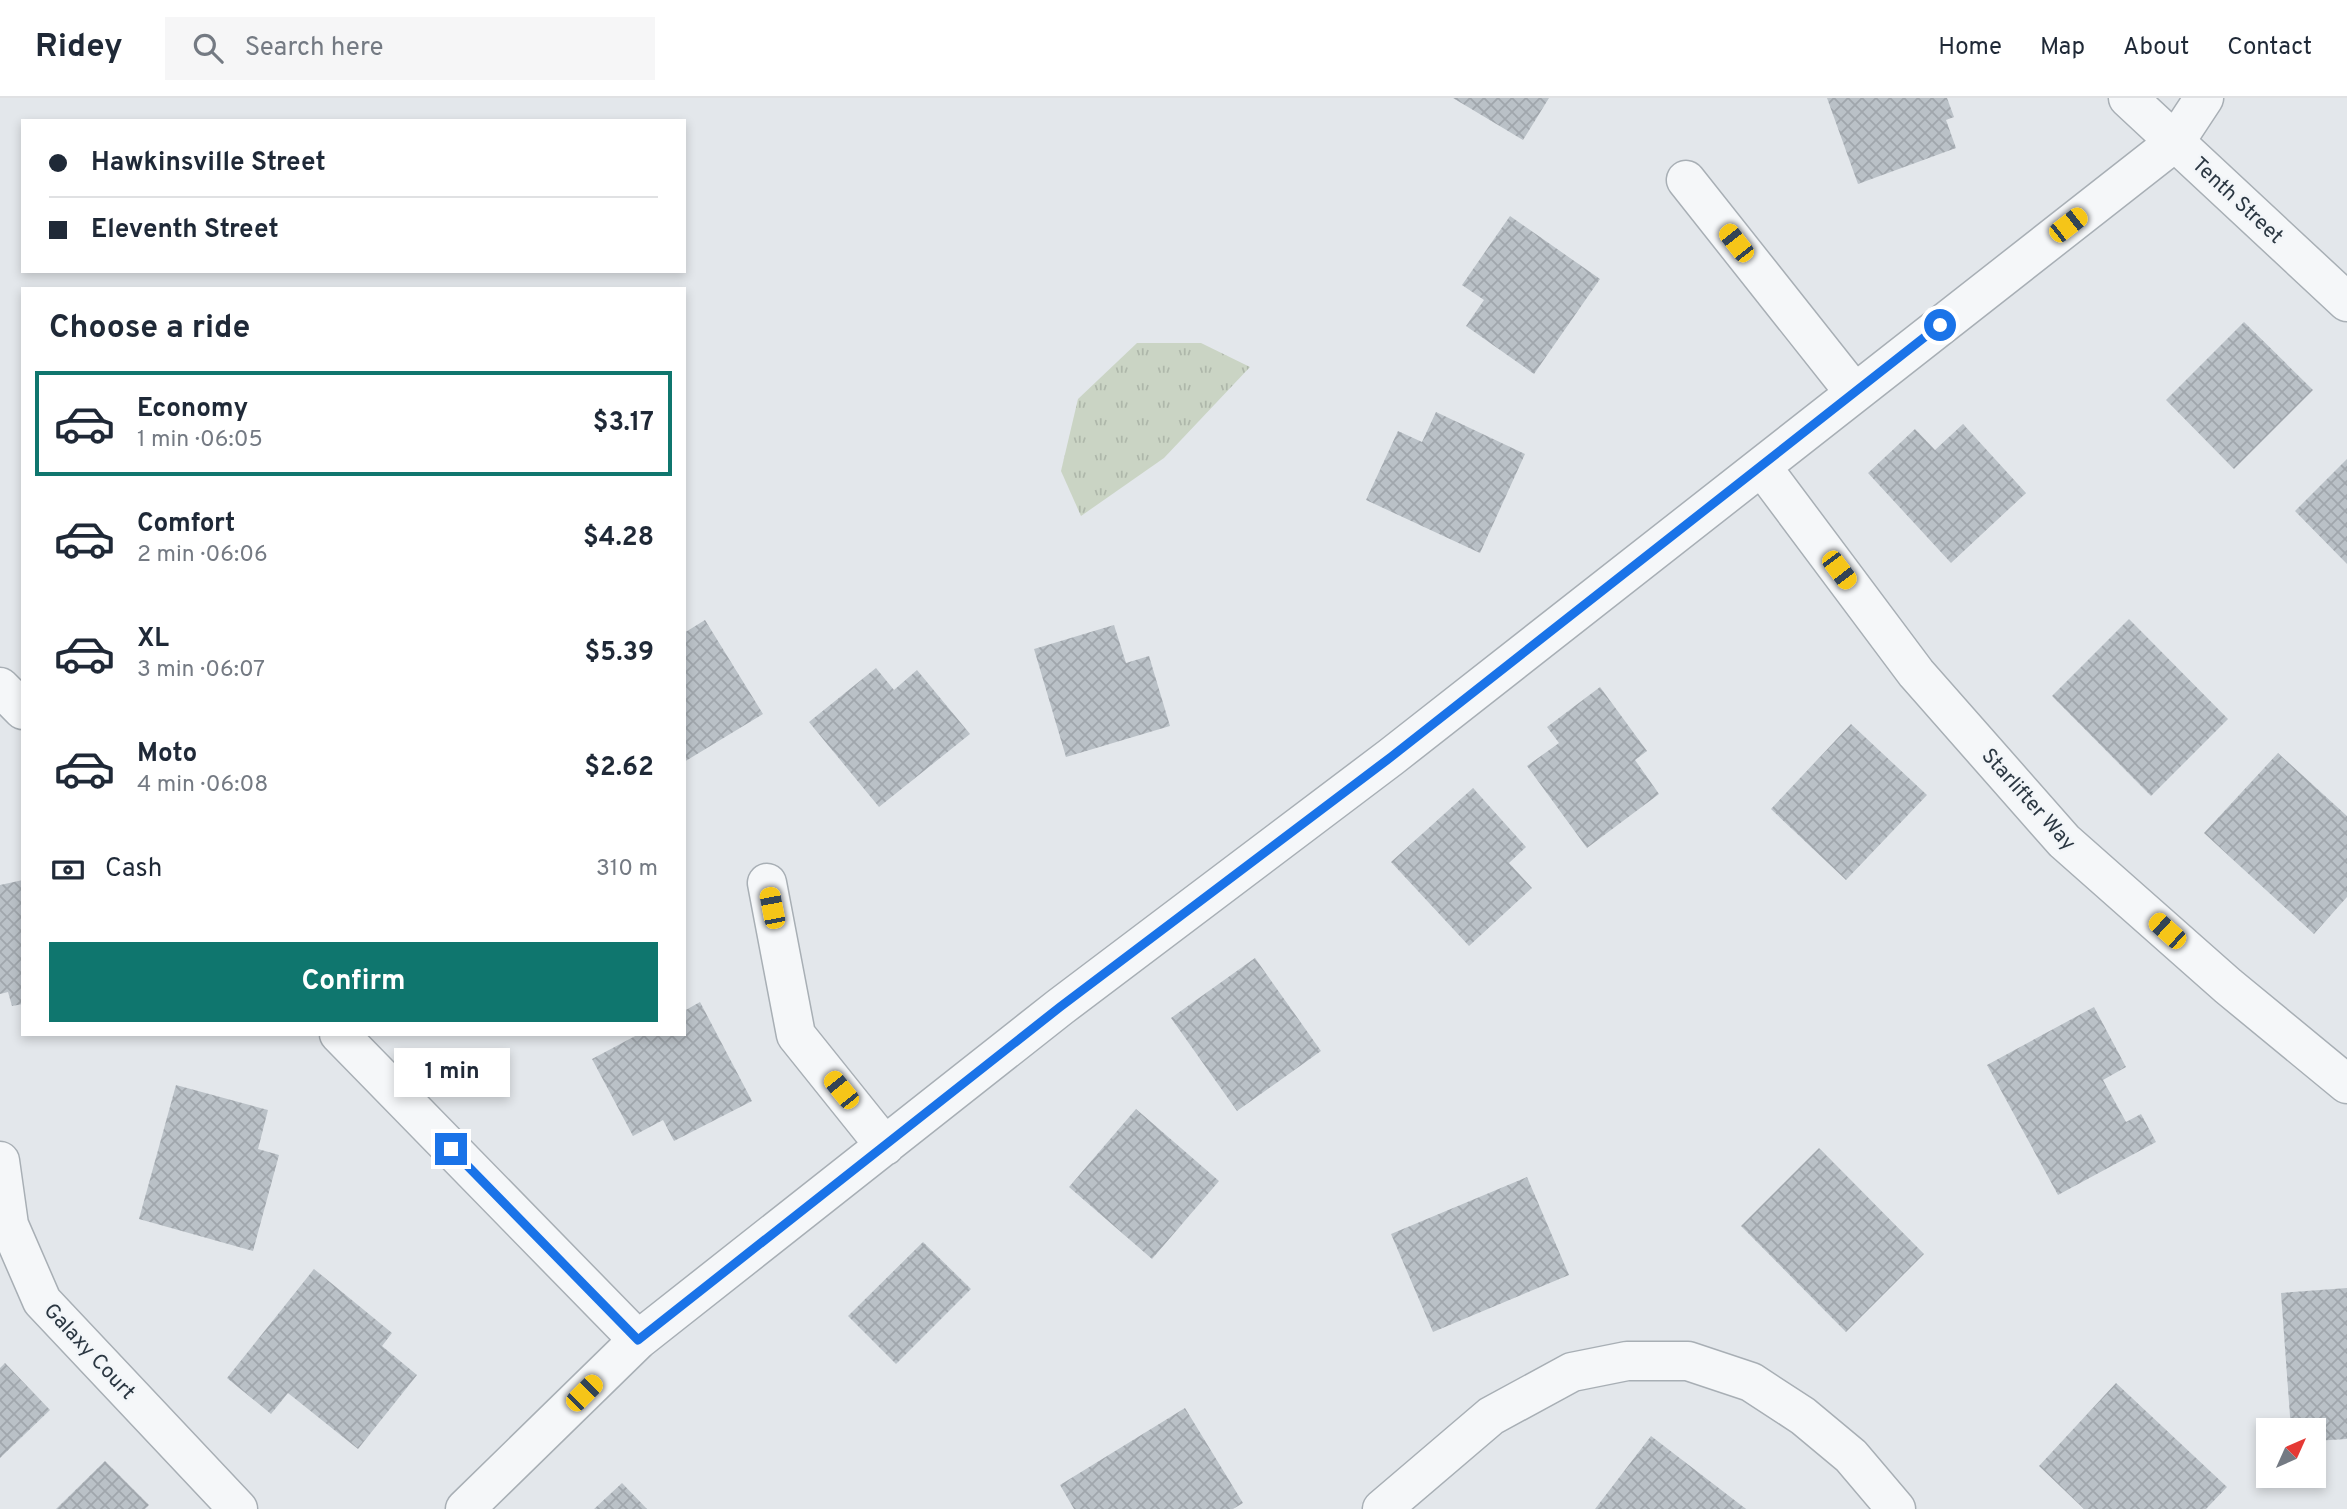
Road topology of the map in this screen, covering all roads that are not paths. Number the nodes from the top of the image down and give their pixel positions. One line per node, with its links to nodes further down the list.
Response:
1 (2128, 98): 3 (street, Tenth Street)
2 (2204, 98): 3 (street)
3 (2175, 142): 5 (street, Tenth Street); 6 (street)
4 (1686, 180): 6 (street)
5 (2347, 302)
6 (1854, 392): 7 (street)
7 (1762, 467): 12 (street, Starlifter Way); 13 (street)
8 (0, 687): 9 (street)
9 (21, 708)
10 (767, 883): 13 (street)
11 (341, 1036): 15 (street)
12 (2347, 1084)
13 (885, 1146): 15 (street)
14 (0, 1161): 16 (street, Galaxy Court)
15 (638, 1340): 17 (street)
16 (237, 1509)
17 (465, 1509)
18 (1382, 1509): 19 (street)
19 (1896, 1509)

